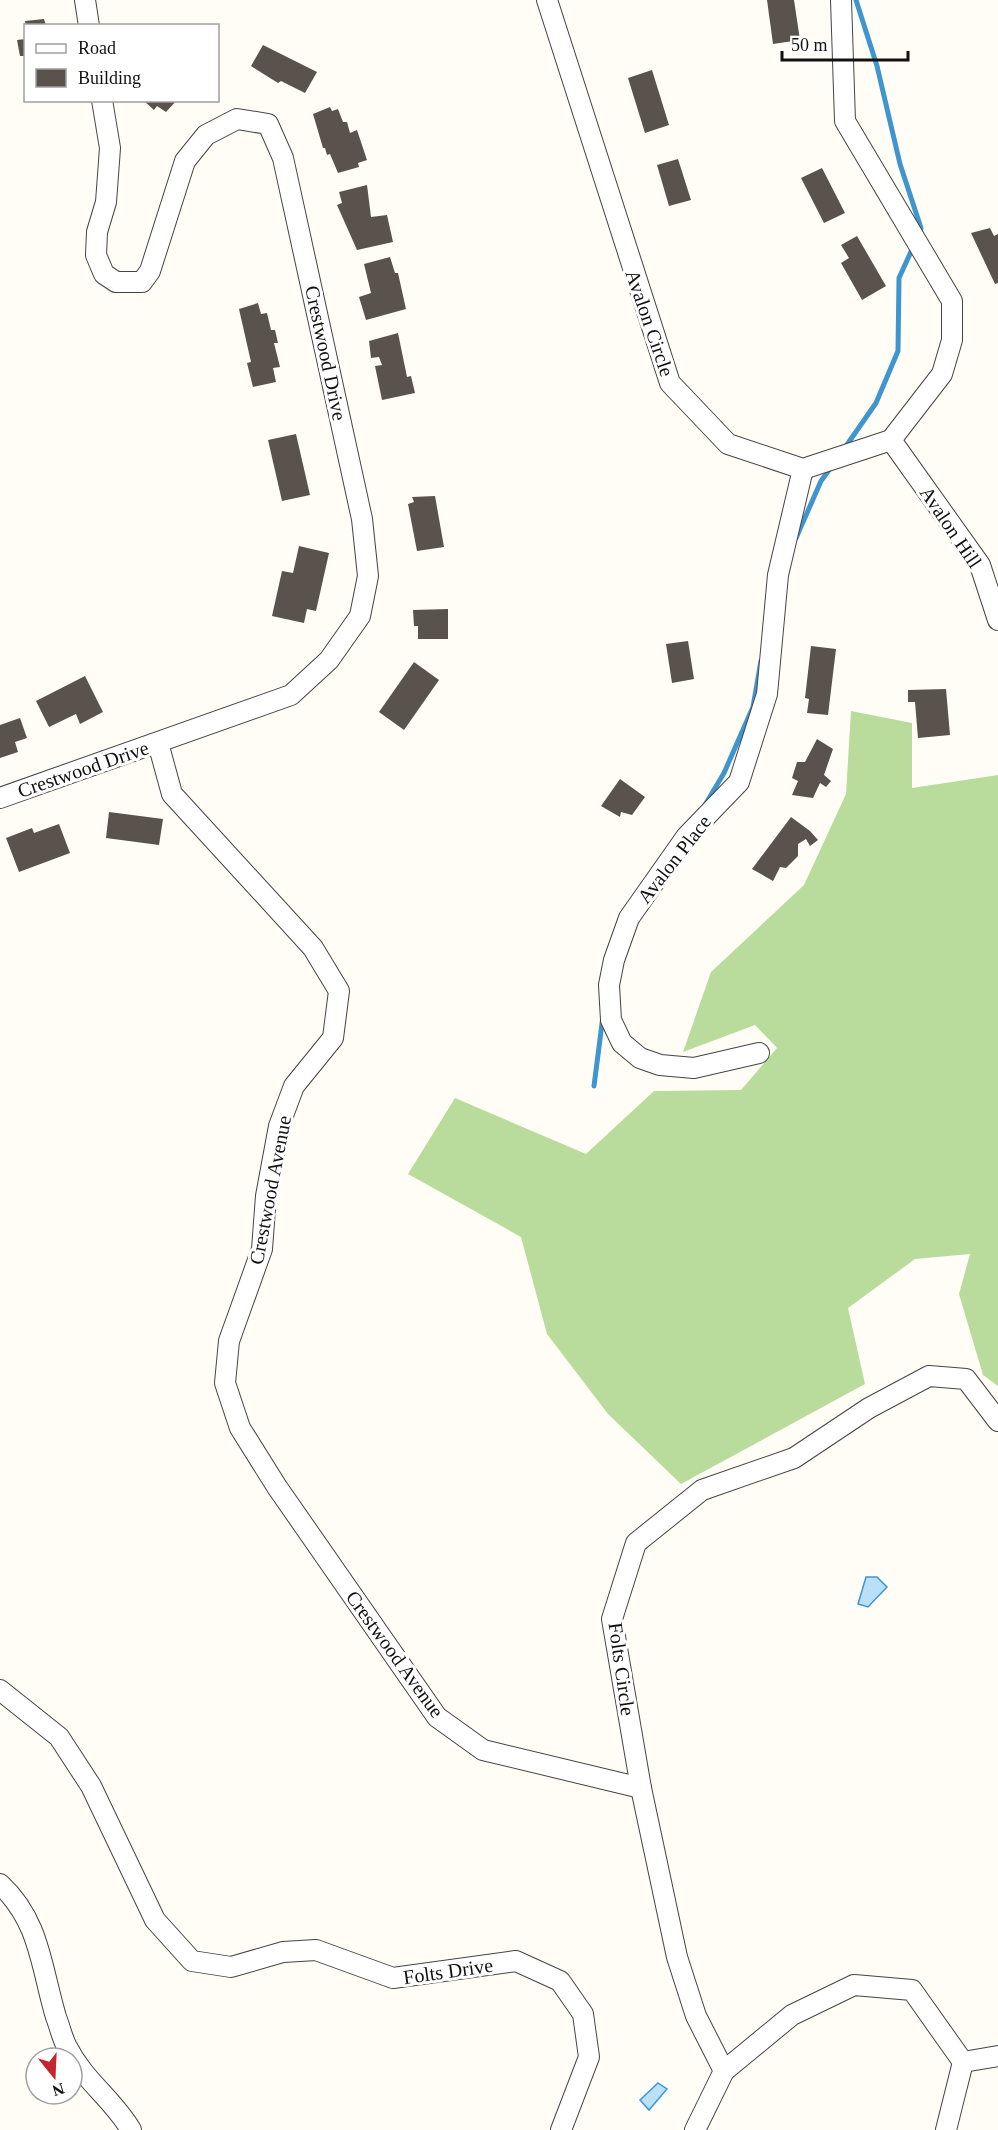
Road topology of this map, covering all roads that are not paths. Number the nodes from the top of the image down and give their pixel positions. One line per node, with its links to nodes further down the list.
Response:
1 (85, 0): 4 (street)
2 (547, 0): 7 (street, Avalon Circle)
3 (841, 0): 6 (street)
4 (89, 24)
5 (102, 102): 9 (street, Crestwood Drive)
6 (891, 440): 7 (street); 8 (street, Avalon Hill)
7 (803, 469): 11 (street, Avalon Place)
8 (998, 620)
9 (158, 743): 10 (street, Crestwood Drive); 14 (street, Crestwood Avenue)
10 (0, 798)
11 (759, 1053)
12 (998, 1421): 14 (street, Folts Circle)
13 (0, 1690): 20 (street, Folts Drive)
14 (640, 1788): 18 (street, Folts Circle)
15 (0, 1884): 19 (street)
16 (998, 2056): 17 (street)
17 (963, 2062): 18 (street); 22 (street)
18 (724, 2071): 21 (street)
19 (131, 2130)
20 (561, 2130)
21 (695, 2130)
22 (946, 2130)

